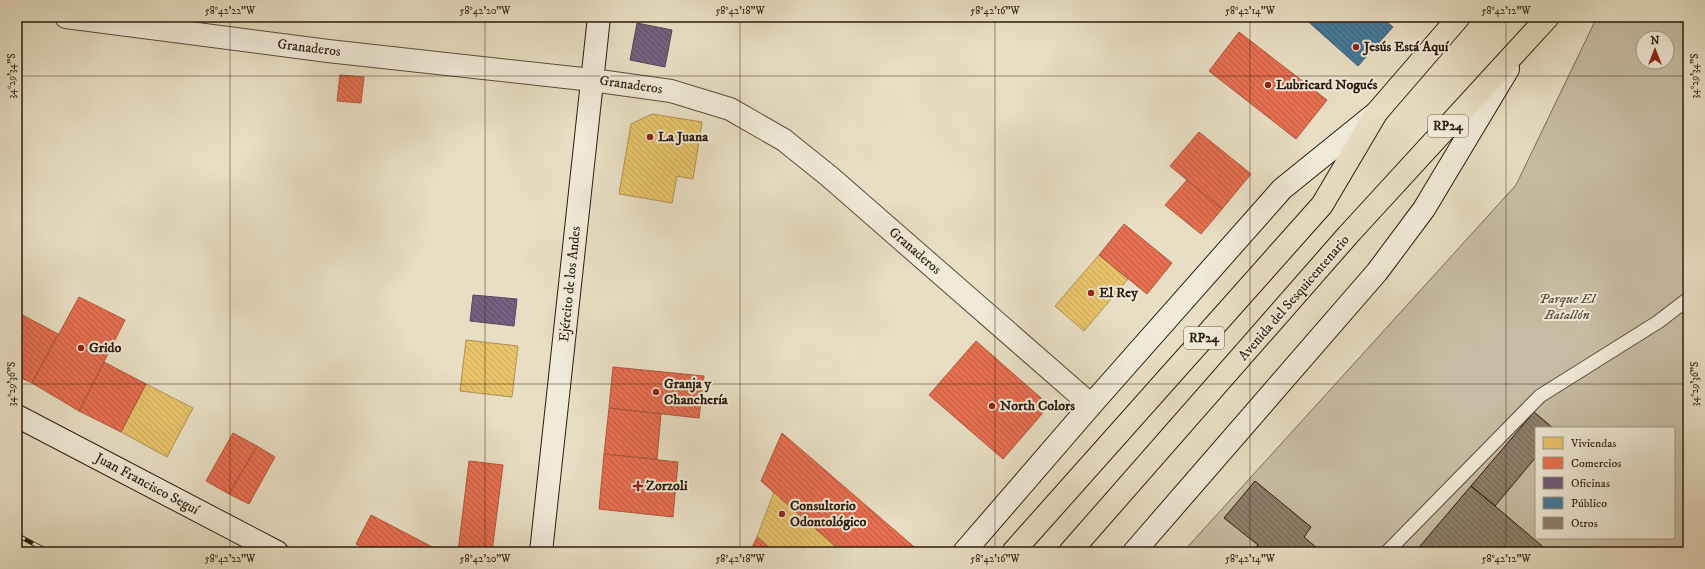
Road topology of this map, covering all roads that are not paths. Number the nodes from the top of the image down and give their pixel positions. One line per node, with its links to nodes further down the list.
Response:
1 (66, 17): 6 (street, Granaderos)
2 (599, 17): 6 (street, Ejército de los Andes)
3 (1458, 17): 7 (main road, RP24)
4 (1548, 17): 5 (main road, Avenida del Sesquicentenario / RP24)
5 (1521, 46): 15 (main road, Avenida del Sesquicentenario / RP24); 16 (street, Avenida del Sesquicentenario)
6 (592, 80): 9 (street, Granaderos); 12 (street, Ejército de los Andes)
7 (1377, 112): 9 (street); 14 (main road, RP24)
8 (1688, 299): 17 (lane)
9 (1091, 405): 13 (street)
10 (17, 416): 11 (street, Juan Francisco Seguí)
11 (277, 552)
12 (541, 552)
13 (964, 552)
14 (1013, 552)
15 (1070, 552)
16 (1134, 552)
17 (1387, 552)

